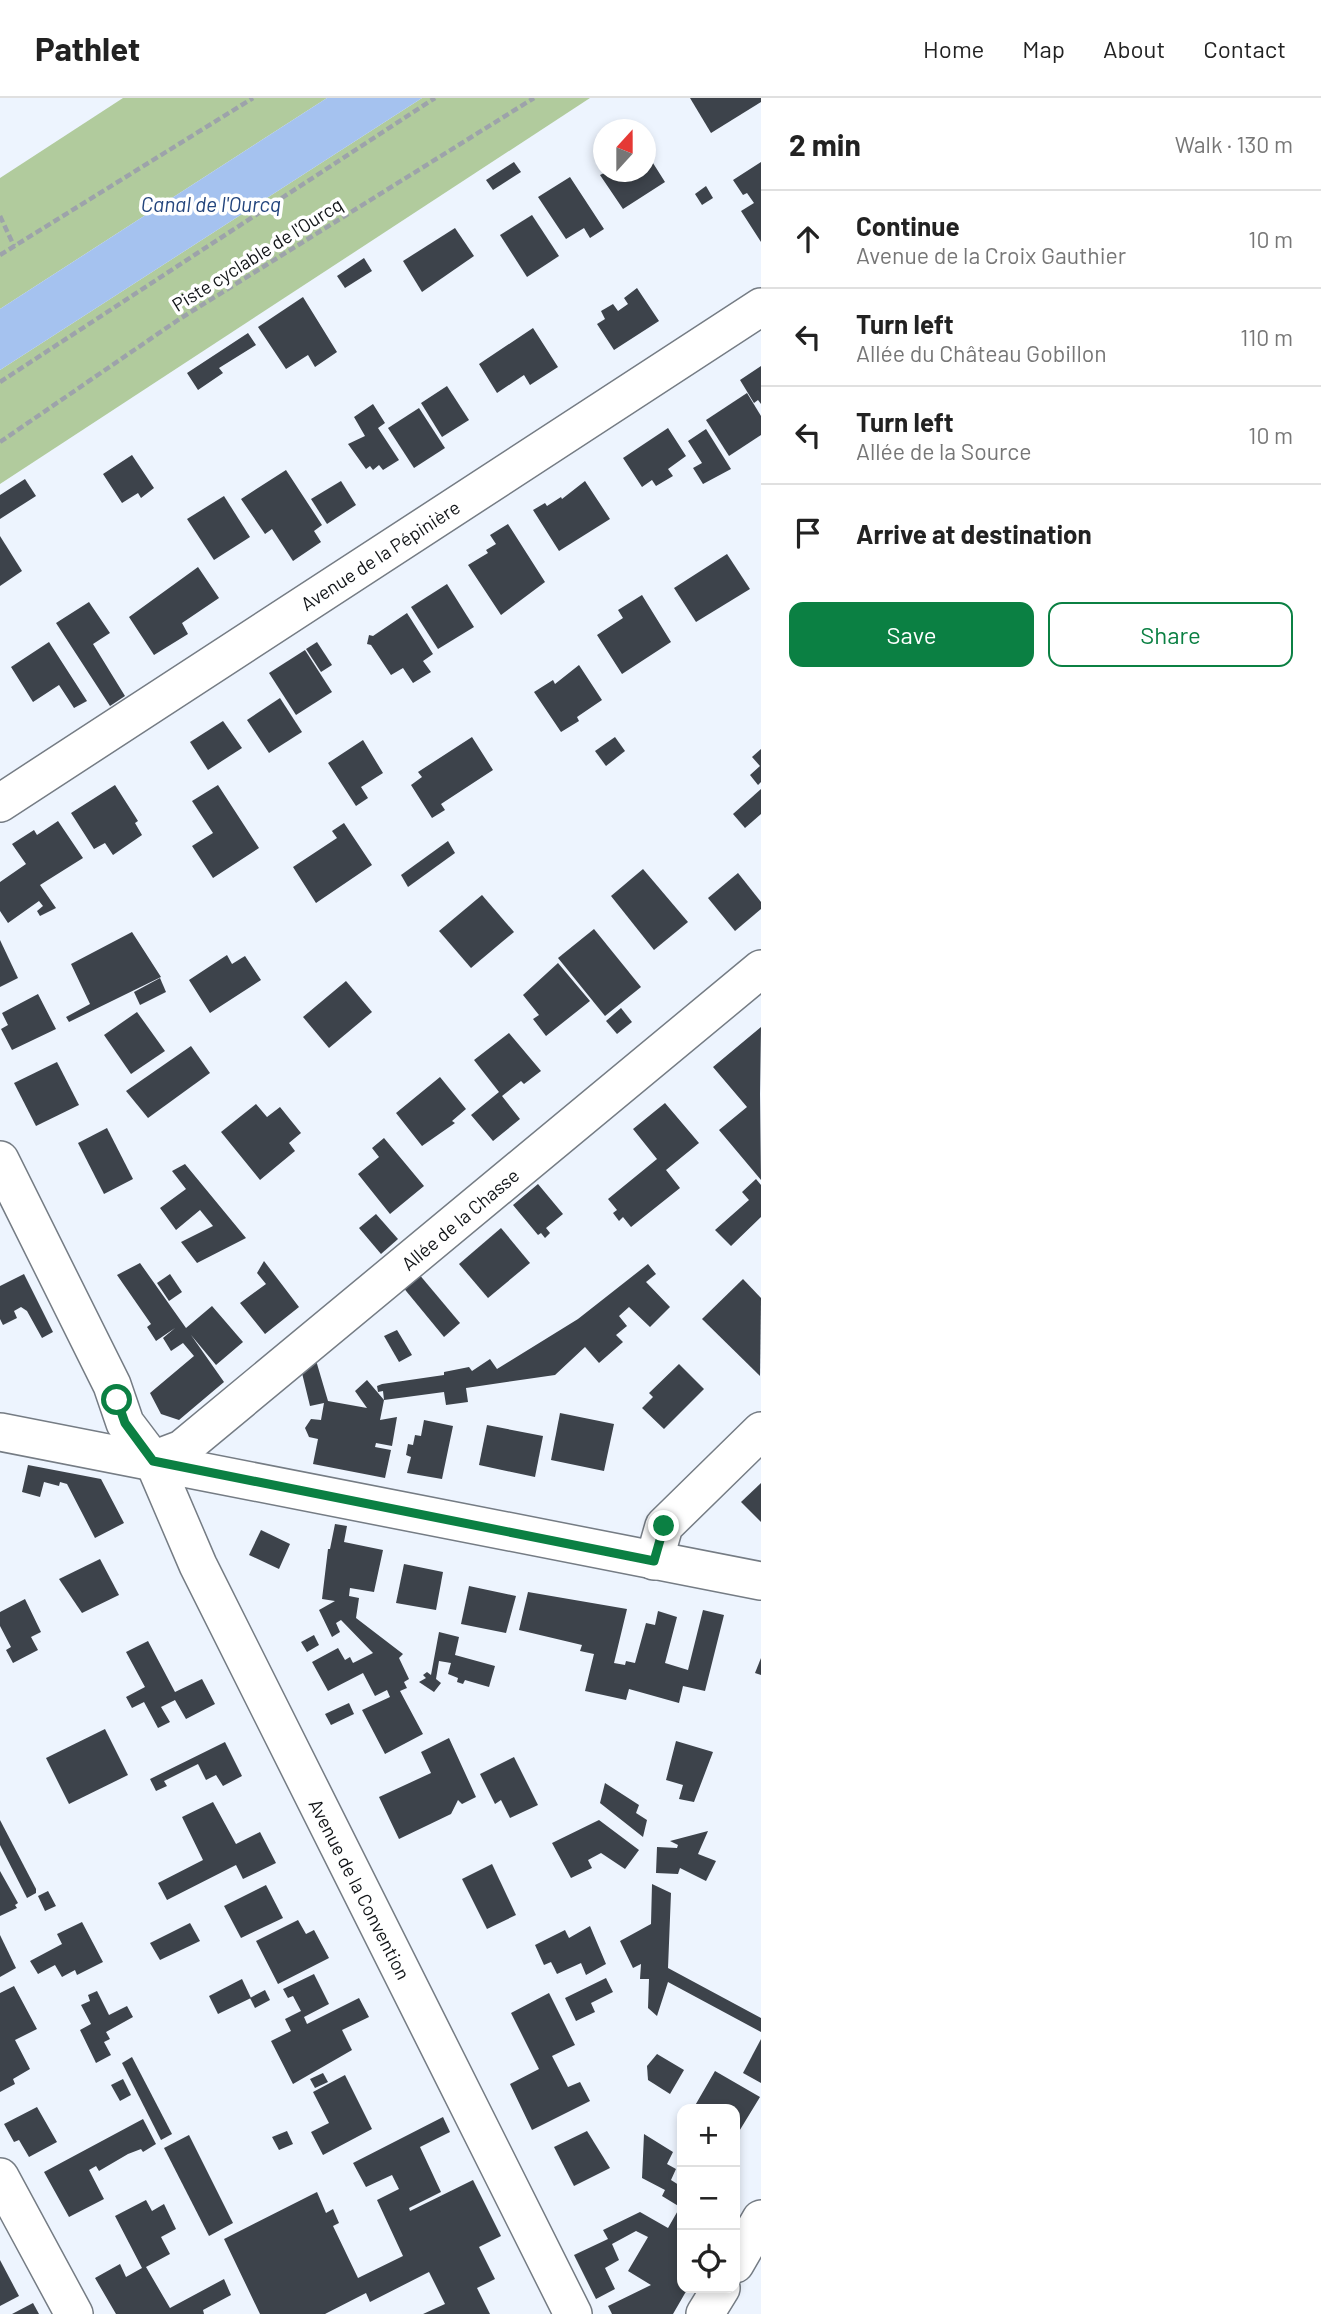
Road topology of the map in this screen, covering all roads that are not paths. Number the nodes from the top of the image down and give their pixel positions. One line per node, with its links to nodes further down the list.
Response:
1 (761, 307): 2 (street, Avenue de la Pépinière)
2 (0, 803)
3 (761, 969): 9 (street, Allée de la Chasse)
4 (0, 1160): 5 (street, Avenue de la Convention)
5 (117, 1400): 8 (street); 9 (street, Avenue de la Convention)
6 (761, 1431): 10 (street)
7 (0, 1432): 8 (street)
8 (74, 1446): 9 (street)
9 (153, 1461): 10 (street); 17 (street, Avenue de la Convention)
10 (654, 1561): 11 (street)
11 (761, 1581)
12 (0, 2177): 16 (street)
13 (761, 2219): 14 (street)
14 (740, 2255)
15 (717, 2293): 18 (street)
16 (74, 2314)
17 (573, 2314)
18 (705, 2314)

